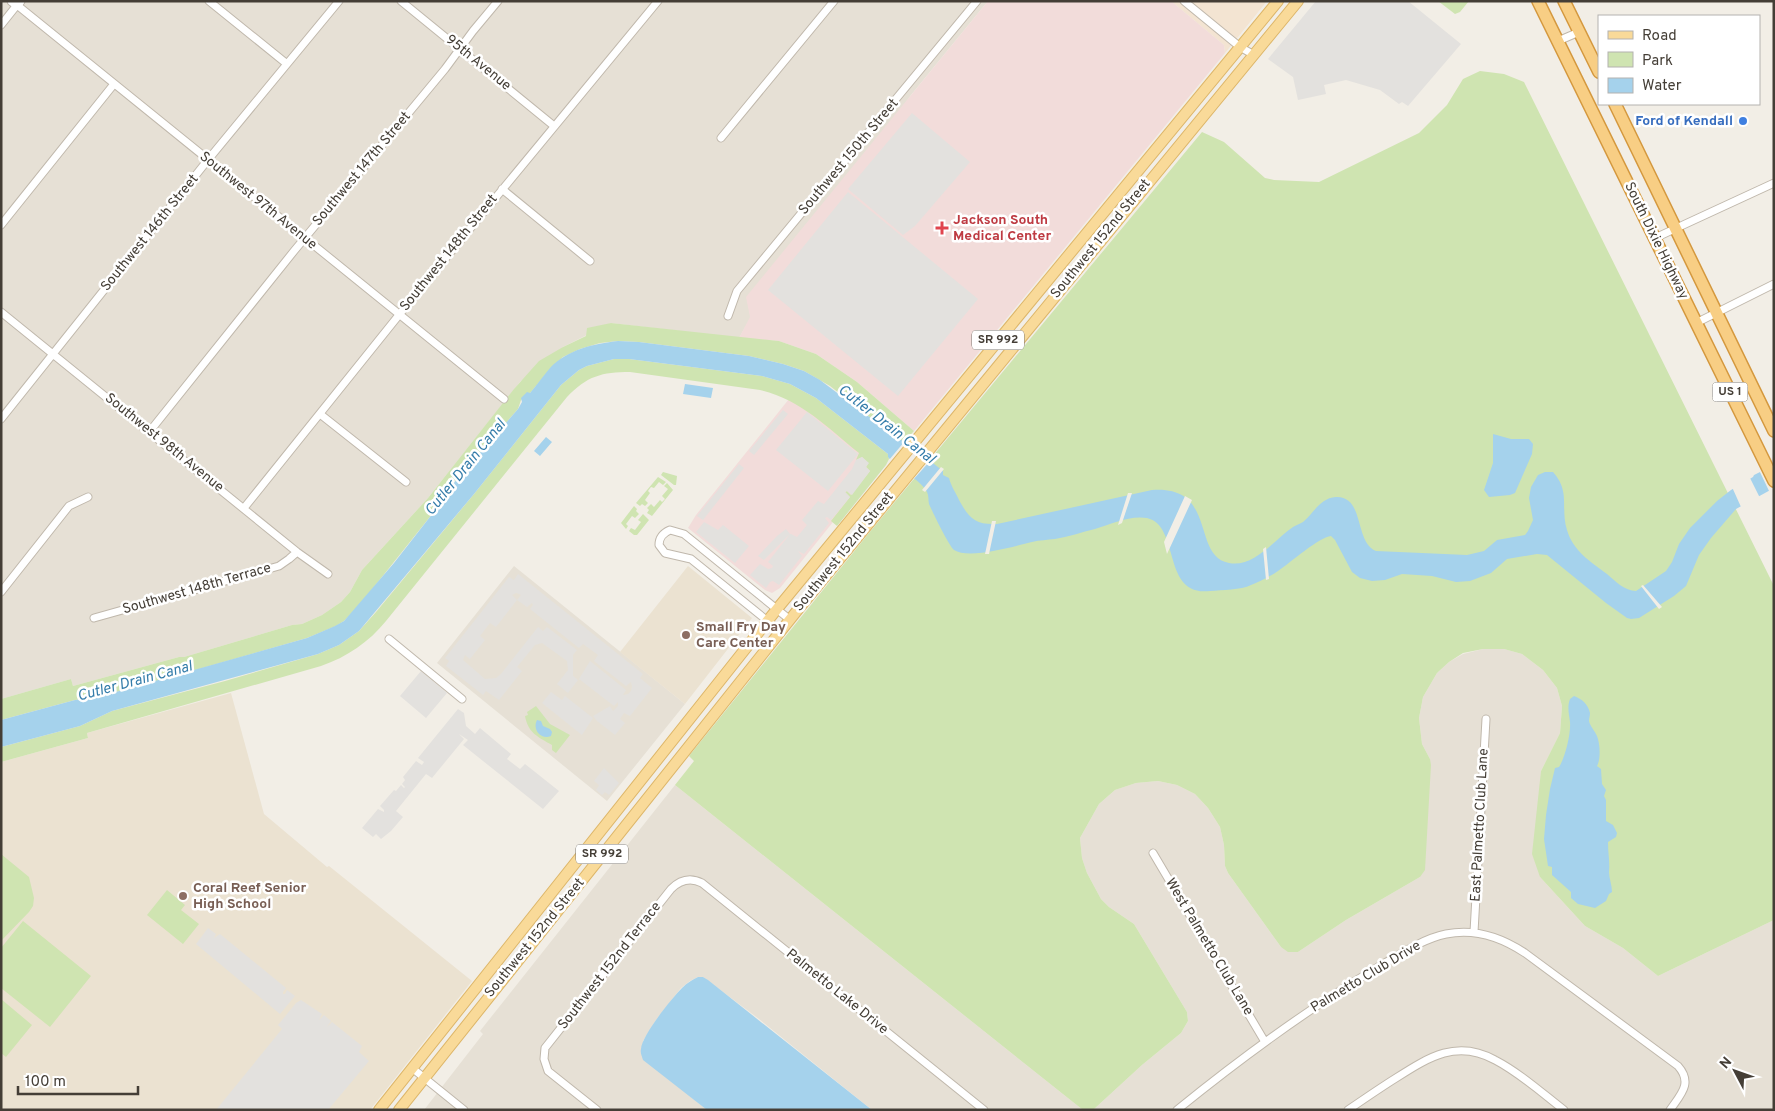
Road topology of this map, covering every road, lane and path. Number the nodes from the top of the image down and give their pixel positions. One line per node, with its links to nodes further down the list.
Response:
1 (209, 1): 20 (street)
2 (339, 1): 20 (street, Southwest 146th Street)
3 (401, 1): 18 (street, 95th Avenue)
4 (498, 1): 18 (street, Southwest 147th Street)
5 (658, 1): 24 (street, Southwest 148th Street)
6 (834, 1): 25 (street)
7 (977, 1): 38 (street, Southwest 150th Street)
8 (1184, 1): 17 (street)
9 (1278, 1): 17 (main road, Southwest 152nd Street / SR 992)
10 (1298, 1): 19 (main road, Southwest 152nd Street / SR 992)
11 (1538, 1): 16 (highway, South Dixie Highway / US 1)
12 (1564, 1): 15 (highway)
13 (16, 3): 14 (street); 22 (street, Southwest 97th Avenue)
14 (1, 25)
15 (1579, 32): 16 (street); 21 (highway)
16 (1558, 41): 32 (highway, South Dixie Highway / US 1)
17 (1240, 47): 19 (street); 53 (main road, Southwest 152nd Street / SR 992)
18 (461, 49): 24 (street, 95th Avenue); 31 (street, Southwest 147th Street)
19 (1254, 54): 55 (main road, Southwest 152nd Street / SR 992)
20 (287, 64): 26 (street, Southwest 146th Street)
21 (1598, 70)
22 (114, 84): 26 (street, Southwest 97th Avenue); 29 (street)
23 (1616, 105): 30 (highway, South Dixie Highway / US 1)
24 (554, 126): 28 (street, Southwest 148th Street)
25 (721, 138)
26 (208, 160): 31 (street, Southwest 97th Avenue); 40 (street, Southwest 146th Street)
27 (1774, 183): 30 (street)
28 (502, 189): 33 (street); 37 (street, Southwest 148th Street)
29 (1, 225)
30 (1675, 229): 32 (street); 36 (highway, South Dixie Highway / US 1)
31 (304, 238): 37 (street, Southwest 97th Avenue); 44 (street, Southwest 147th Street)
32 (1655, 238): 39 (highway, South Dixie Highway / US 1)
33 (590, 261)
34 (1774, 284): 36 (street)
35 (1, 312): 40 (street, Southwest 98th Avenue)
36 (1716, 313): 39 (street); 45 (highway, South Dixie Highway / US 1)
37 (398, 315): 41 (street, Southwest 97th Avenue); 42 (street, Southwest 148th Street)
38 (728, 316)
39 (1696, 322): 46 (highway, South Dixie Highway / US 1)
40 (54, 353): 43 (street, Southwest 146th Street); 44 (street, Southwest 98th Avenue)
41 (504, 399)
42 (320, 414): 47 (street); 49 (street, Southwest 148th Street)
43 (1, 419)
44 (150, 432): 49 (street, Southwest 98th Avenue)
45 (1774, 432)
46 (1774, 481)
47 (406, 482)
48 (88, 497): 52 (street)
49 (244, 508): 50 (street, Southwest 98th Avenue)
50 (297, 552): 51 (street, Southwest 98th Avenue); 54 (street, Southwest 148th Terrace)
51 (328, 574)
52 (1, 592)
53 (777, 609): 55 (street); 56 (main road, Southwest 152nd Street / SR 992); 56 (street)
54 (94, 618)
55 (789, 619): 57 (main road, Southwest 152nd Street / SR 992)
56 (768, 621): 57 (street); 65 (main road, Southwest 152nd Street / SR 992)
57 (780, 631): 66 (main road, Southwest 152nd Street / SR 992)
58 (389, 639): 59 (street)
59 (462, 699)
60 (1486, 719): 63 (street, East Palmetto Club Lane)
61 (1153, 853): 64 (street, West Palmetto Club Lane)
62 (688, 880): 70 (street, Southwest 152nd Terrace); 71 (street, Palmetto Lake Drive)
63 (1474, 932): 64 (street, Palmetto Club Drive); 75 (street, Palmetto Club Drive)
64 (1265, 1042): 72 (street, Palmetto Club Drive)
65 (412, 1068): 66 (street); 67 (main road, Southwest 152nd Street / SR 992)
66 (424, 1078): 68 (main road, Southwest 152nd Street / SR 992); 69 (street)
67 (379, 1110)
68 (399, 1110)
69 (464, 1110)
70 (597, 1110)
71 (984, 1110)
72 (1177, 1110)
73 (1348, 1110): 74 (street)
74 (1564, 1110)
75 (1670, 1110)

